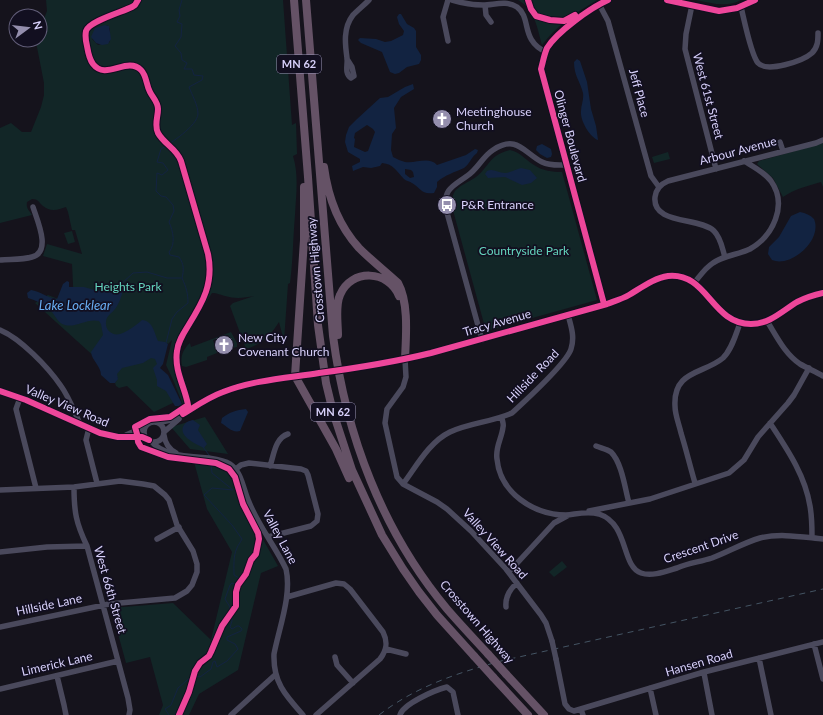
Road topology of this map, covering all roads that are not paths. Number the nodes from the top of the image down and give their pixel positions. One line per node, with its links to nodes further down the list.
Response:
1 (294, 0): 19 (highway, Crosstown Highway / MN 62)
2 (306, 0): 18 (highway, Crosstown Highway / MN 62)
3 (369, 0): 17 (street)
4 (448, 0): 15 (street)
5 (452, 0): 10 (street)
6 (608, 0): 9 (street, Olinger Boulevard)
7 (667, 0): 11 (street)
8 (755, 0): 12 (street)
9 (599, 4): 16 (street, Olinger Boulevard); 26 (street, Jeff Place)
10 (485, 5): 13 (street); 16 (street)
11 (692, 6): 12 (street); 25 (street, West 61st Street)
12 (741, 7): 14 (street)
13 (491, 22)
14 (818, 33)
15 (448, 41)
16 (546, 52): 24 (street, Olinger Boulevard)
17 (347, 59)
18 (314, 95): 38 (highway); 44 (highway, Crosstown Highway / MN 62)
19 (304, 128): 40 (highway); 69 (highway, Crosstown Highway / MN 62)
20 (823, 140): 22 (street, Arbour Avenue)
21 (780, 142): 22 (street)
22 (783, 151): 23 (street, Arbour Avenue)
23 (744, 161): 25 (street, Arbour Avenue); 28 (street)
24 (566, 165): 32 (street, Olinger Boulevard); 37 (street)
25 (716, 169): 26 (street, Arbour Avenue)
26 (660, 187): 28 (street)
27 (33, 207): 29 (street)
28 (724, 257): 30 (street)
29 (0, 260)
30 (694, 283): 32 (street, Tracy Avenue); 35 (street, Tracy Avenue)
31 (823, 293): 34 (street)
32 (604, 304): 33 (street, Tracy Avenue)
33 (568, 315): 37 (street, Tracy Avenue); 46 (street, Hillside Road)
34 (767, 321): 35 (street); 39 (street)
35 (740, 323): 61 (street)
36 (0, 330): 49 (street)
37 (482, 340): 38 (street, Tracy Avenue)
38 (405, 359): 40 (street, Tracy Avenue, bridge); 44 (highway); 62 (street)
39 (809, 368): 41 (street); 48 (street)
40 (295, 376): 45 (street, Tracy Avenue); 69 (highway)
41 (823, 376)
42 (0, 391): 43 (street, Valley View Road)
43 (20, 398): 49 (street, Valley View Road); 64 (street)
44 (347, 409): 105 (highway, Crosstown Highway / MN 62, bridge)
45 (183, 414): 47 (street, Tracy Avenue); 52 (street, Tracy Avenue)
46 (502, 418): 62 (street, Hillside Road); 67 (street, Crescent Drive)
47 (156, 422): 50 (street); 52 (street)
48 (770, 423): 61 (street); 71 (street)
49 (80, 424): 51 (street, Valley View Road)
50 (146, 426): 54 (street, Valley View Road); 55 (street)
51 (89, 428): 54 (street, Valley View Road); 60 (street)
52 (164, 433): 55 (street); 57 (street)
53 (288, 434): 58 (street)
54 (118, 437): 55 (street, Valley View Road)
55 (150, 441): 57 (street)
56 (596, 446): 66 (street)
57 (180, 454): 59 (street)
58 (270, 466): 59 (street); 70 (street)
59 (236, 469): 70 (street, Valley Lane)
60 (97, 483): 63 (street, Hillside Lane); 68 (street, Hillside Lane)
61 (695, 483): 66 (street)
62 (403, 484): 76 (street, Valley View Road)
63 (74, 487): 64 (street); 74 (street, West 66th Street)
64 (36, 488): 65 (street)
65 (0, 490)
66 (629, 504): 67 (street)
67 (578, 514): 71 (street, Crescent Drive); 76 (street)
68 (179, 527): 73 (street); 79 (street, Hillside Lane)
69 (382, 535): 104 (highway, Crosstown Highway / MN 62, bridge)
70 (268, 538): 78 (street, Valley Lane)
71 (812, 538): 72 (street, Crescent Drive)
72 (823, 538)
73 (156, 539)
74 (87, 546): 75 (street); 79 (street, West 66th Street)
75 (0, 552)
76 (509, 572): 77 (street, Valley View Road)
77 (517, 583): 80 (street); 96 (street, Valley View Road, bridge)
78 (287, 597): 84 (street); 90 (street, Valley Lane)
79 (103, 605): 81 (street, Hillside Lane); 88 (street, West 66th Street)
80 (506, 607)
81 (0, 627)
82 (823, 642): 83 (street, Hansen Road)
83 (814, 644): 87 (street, Hansen Road); 92 (street)
84 (386, 649): 85 (street); 93 (street)
85 (406, 654)
86 (335, 657): 93 (street)
87 (759, 658): 89 (street, Hansen Road); 108 (street)
88 (118, 661): 91 (street, Limerick Lane); 99 (street, West 66th Street)
89 (704, 672): 94 (street, Hansen Road); 107 (street)
90 (275, 675): 100 (street); 101 (street, Valley Lane)
91 (57, 676): 95 (street, Limerick Lane); 98 (street)
92 (823, 679)
93 (353, 683): 102 (street)
94 (650, 688): 96 (street, Hansen Road); 106 (street)
95 (0, 689)
96 (582, 712)
97 (400, 714): 103 (street)
98 (66, 715)
99 (129, 715)
100 (231, 715)
101 (303, 715)
102 (316, 715)
103 (458, 715)
104 (528, 715)
105 (544, 715)
106 (656, 715)
107 (712, 715)
108 (771, 715)

